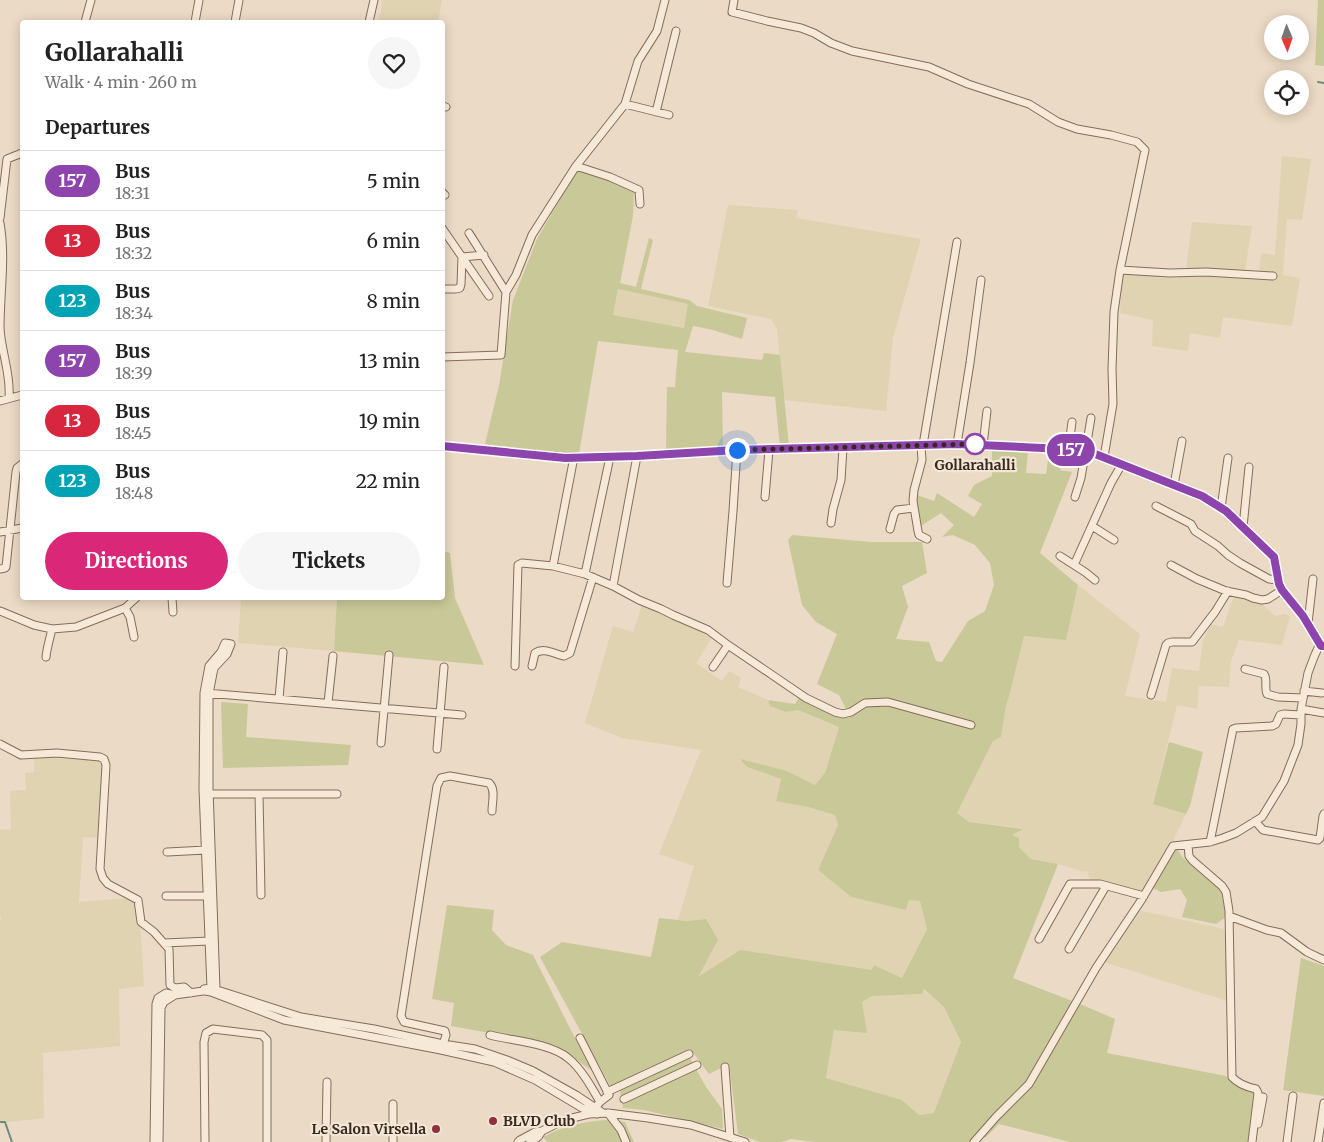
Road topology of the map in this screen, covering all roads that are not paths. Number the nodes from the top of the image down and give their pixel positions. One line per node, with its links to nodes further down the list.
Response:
1 (91, 0): 7 (street)
2 (199, 0): 8 (street)
3 (239, 0): 9 (street)
4 (374, 0): 10 (street)
5 (665, 0): 12 (street)
6 (734, 0): 26 (street)
7 (86, 20)
8 (195, 20)
9 (235, 20)
10 (369, 20)
11 (676, 31): 13 (street)
12 (625, 104): 13 (street); 16 (street)
13 (656, 112): 14 (street)
14 (669, 115)
15 (20, 154): 17 (street)
16 (576, 166): 18 (street); 30 (street)
17 (2, 180): 19 (street)
18 (640, 204)
19 (0, 218)
20 (0, 223): 32 (street)
21 (445, 232): 25 (street)
22 (469, 233): 24 (street)
23 (956, 242): 42 (street)
24 (484, 255): 25 (street); 30 (street)
25 (462, 257): 29 (street); 31 (street)
26 (1120, 270): 27 (street); 53 (street)
27 (1273, 276)
28 (981, 280): 41 (street)
29 (445, 289)
30 (506, 292): 33 (street)
31 (489, 296)
32 (0, 322): 35 (street)
33 (445, 357)
34 (20, 395): 35 (street)
35 (9, 397): 36 (street)
36 (0, 400)
37 (987, 411): 43 (street)
38 (1091, 418): 49 (street)
39 (1072, 422): 48 (street)
40 (1182, 441): 58 (street)
41 (957, 444): 42 (street); 43 (street)
42 (922, 445): 45 (street); 62 (street)
43 (983, 445): 48 (street)
44 (445, 446): 51 (street)
45 (842, 448): 47 (street); 64 (street)
46 (737, 450): 47 (street); 50 (street); 82 (street)
47 (769, 450): 59 (street)
48 (1072, 450): 49 (street)
49 (1085, 450): 53 (street); 60 (street)
50 (637, 456): 52 (street); 83 (street)
51 (574, 457): 52 (street); 76 (street)
52 (610, 457): 78 (street)
53 (1104, 457): 55 (street)
54 (1228, 458): 63 (street)
55 (1122, 464): 58 (street); 65 (street)
56 (20, 466): 69 (street)
57 (1249, 467): 66 (street)
58 (1174, 485): 63 (street)
59 (765, 497)
60 (1075, 497)
61 (1156, 506): 81 (street)
62 (914, 508): 68 (street); 71 (street)
63 (1221, 508): 66 (street)
64 (831, 523)
65 (1092, 526): 72 (street); 74 (street)
66 (1243, 527): 81 (street)
67 (20, 528): 69 (street)
68 (890, 529)
69 (10, 530): 70 (street); 77 (street)
70 (0, 532)
71 (927, 539)
72 (1114, 540)
73 (1060, 556): 74 (street)
74 (1074, 565): 80 (street)
75 (1170, 565): 85 (street)
76 (553, 566): 78 (street); 101 (street)
77 (0, 569)
78 (589, 575): 83 (street); 102 (street)
79 (1313, 579): 91 (street)
80 (1095, 580)
81 (1278, 580): 84 (street)
82 (727, 583)
83 (613, 586): 95 (street)
84 (1282, 590): 85 (street); 91 (street)
85 (1228, 591): 109 (street)
86 (134, 600): 88 (street)
87 (172, 600): 90 (street)
88 (125, 608): 92 (street); 93 (street)
89 (0, 611): 92 (street)
90 (172, 612)
91 (1308, 623): 96 (street)
92 (52, 629): 99 (street)
93 (134, 637)
94 (228, 644): 106 (street)
95 (728, 645): 104 (street); 117 (street)
96 (1323, 646): 108 (street)
97 (283, 652): 110 (street)
98 (389, 655): 112 (street)
99 (46, 656)
100 (333, 656): 111 (street)
101 (515, 666)
102 (532, 666)
103 (444, 667): 114 (street)
104 (713, 668)
105 (1245, 669): 108 (street)
106 (206, 693): 110 (street); 121 (street); 129 (street)
107 (1322, 693): 108 (street)
108 (1303, 694): 113 (street)
109 (1151, 695)
110 (279, 699): 111 (street)
111 (328, 704): 112 (street)
112 (384, 708): 114 (street); 118 (street)
113 (1301, 712): 115 (street); 126 (street); 127 (street)
114 (440, 713): 116 (street); 120 (street)
115 (1324, 714)
116 (462, 715)
117 (971, 725)
118 (381, 743)
119 (0, 744): 139 (street)
120 (437, 749)
121 (209, 794): 122 (street); 142 (street)
122 (259, 794): 123 (street); 132 (street)
123 (337, 794)
124 (492, 811): 147 (street)
125 (1324, 814): 126 (street)
126 (1255, 821): 127 (street)
127 (1210, 842): 128 (street)
128 (1188, 844): 135 (street); 136 (street)
129 (206, 850): 130 (street); 134 (street)
130 (167, 852)
131 (1106, 886): 135 (street); 137 (street); 140 (street)
132 (260, 895)
133 (166, 896): 134 (street)
134 (207, 896): 138 (street)
135 (1144, 896): 171 (street)
136 (1229, 916): 141 (street); 172 (street)
137 (1038, 939)
138 (209, 941): 139 (street); 142 (street)
139 (164, 943): 143 (street)
140 (1068, 949)
141 (1324, 960)
142 (210, 989): 143 (street); 147 (street); 147 (street)
143 (191, 993): 144 (street)
144 (175, 995): 161 (street); 162 (street)
145 (490, 1036): 158 (street)
146 (580, 1038): 152 (street)
147 (442, 1047): 158 (street)
148 (689, 1054): 152 (street)
149 (697, 1065): 155 (street)
150 (726, 1067): 160 (street)
151 (327, 1082): 165 (street)
152 (607, 1092): 158 (street)
153 (1293, 1096): 174 (street)
154 (1263, 1097): 173 (street)
155 (624, 1099)
156 (1324, 1103): 175 (street)
157 (393, 1104): 166 (street)
158 (600, 1110): 159 (street); 160 (street); 169 (street)
159 (542, 1131): 167 (street); 168 (street)
160 (730, 1137): 170 (street)
161 (154, 1142)
162 (159, 1142)
163 (204, 1142): 164 (street)
164 (267, 1142)
165 (326, 1142)
166 (392, 1142)
167 (518, 1142)
168 (530, 1142)
169 (626, 1142)
170 (745, 1142)
171 (974, 1142)
172 (1252, 1142)
173 (1256, 1142)
174 (1287, 1142)
175 (1318, 1142)

